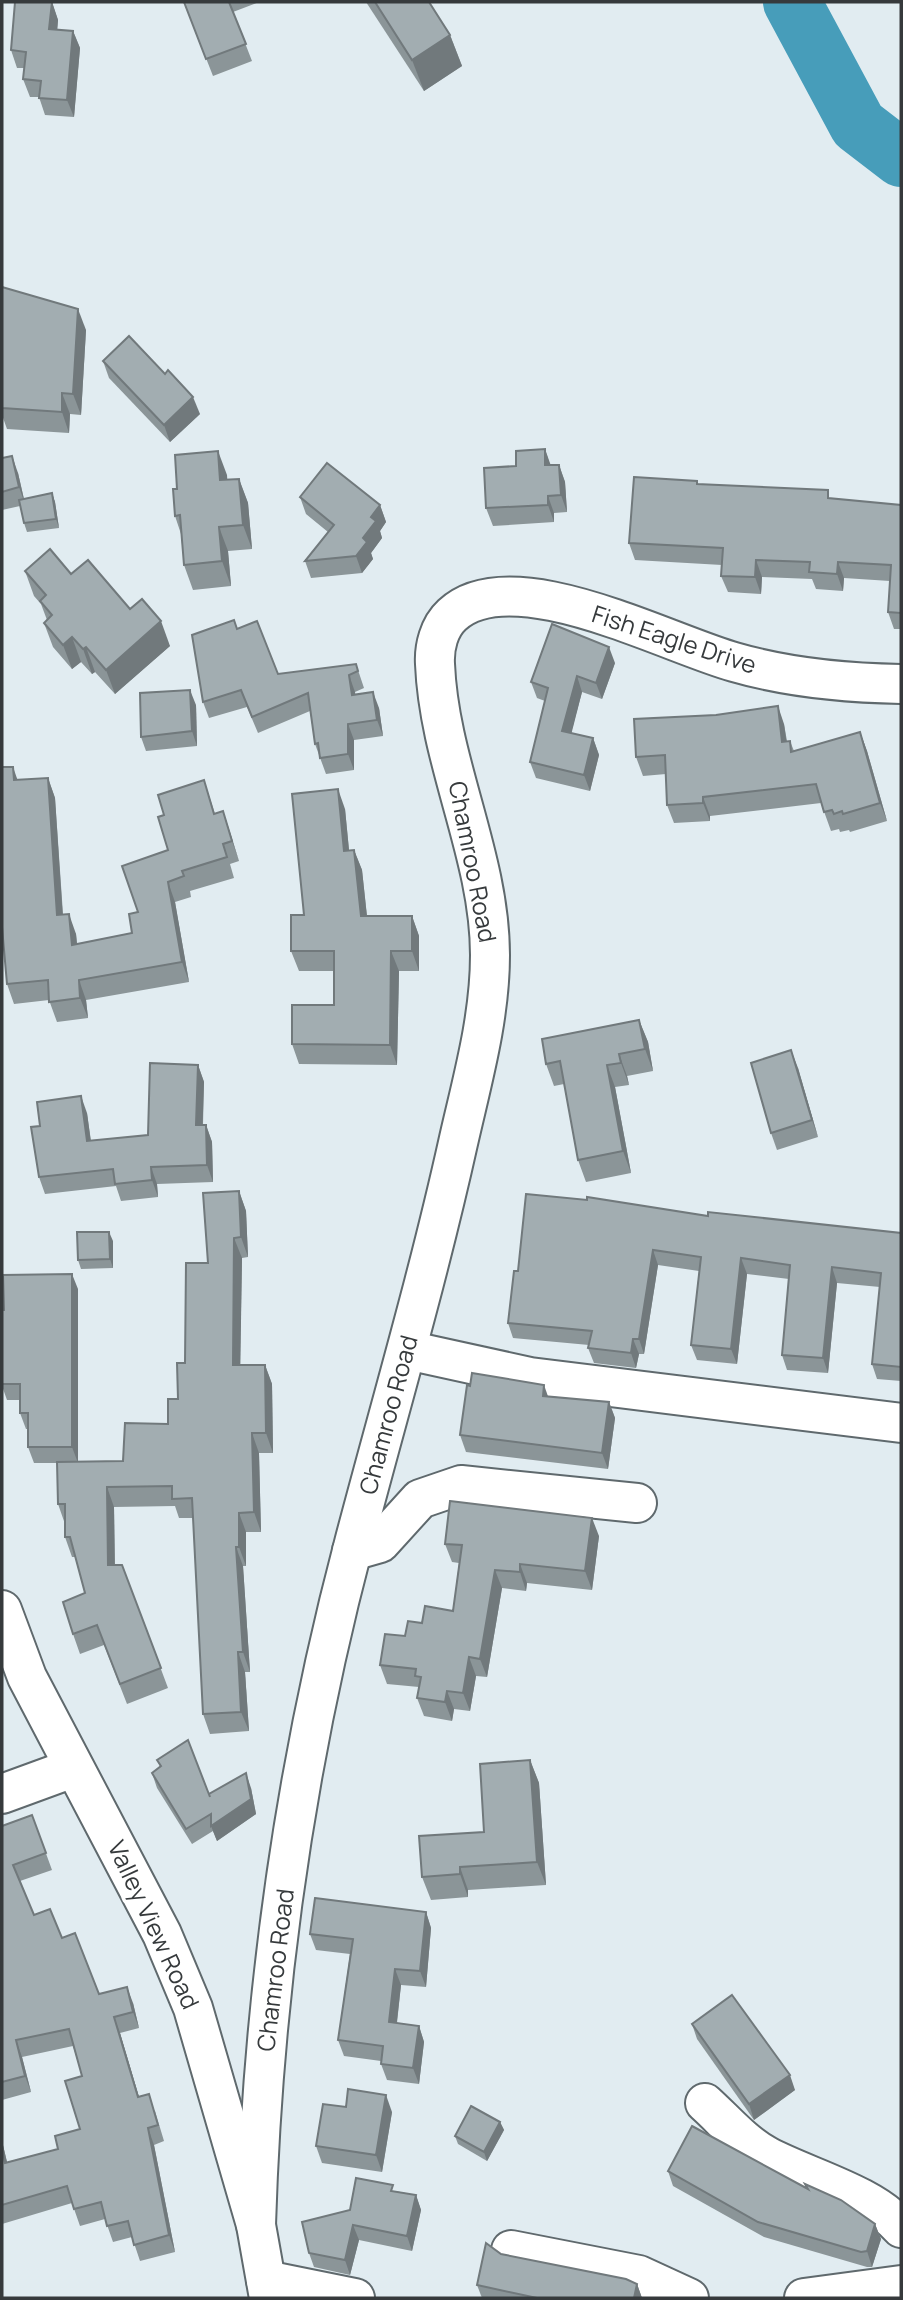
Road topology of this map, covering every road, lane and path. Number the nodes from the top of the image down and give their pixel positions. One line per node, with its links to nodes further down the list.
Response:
1 (452, 615): 2 (street, Fish Eagle Drive); 3 (street, Chamroo Road)
2 (901, 684)
3 (407, 1350): 4 (street); 6 (street, Chamroo Road)
4 (901, 1423)
5 (637, 1503): 6 (street)
6 (352, 1551): 11 (street, Chamroo Road)
7 (2, 1610): 8 (street, Valley View Road)
8 (73, 1768): 9 (street); 11 (street, Valley View Road)
9 (2, 1794)
10 (705, 2103): 12 (street)
11 (256, 2225): 15 (street, Valley View Road)
12 (901, 2228)
13 (511, 2250): 17 (street)
14 (901, 2285): 18 (street)
15 (268, 2289): 16 (street)
16 (355, 2298)
17 (689, 2298)
18 (804, 2298)

